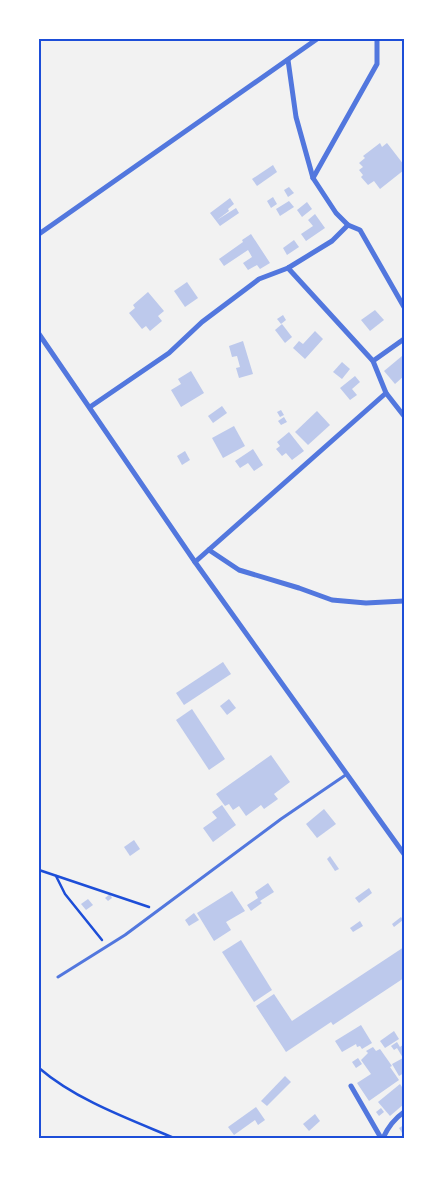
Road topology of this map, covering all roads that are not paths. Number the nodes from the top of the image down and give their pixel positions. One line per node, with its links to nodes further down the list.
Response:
1 (317, 39): 3 (street)
2 (377, 39): 4 (street)
3 (288, 60): 4 (street); 6 (street)
4 (313, 178): 5 (street)
5 (348, 225): 7 (street); 8 (street)
6 (39, 234)
7 (288, 268): 11 (street); 13 (street)
8 (404, 307)
9 (39, 334): 13 (street)
10 (404, 339): 11 (street)
11 (373, 361): 12 (street)
12 (386, 392): 14 (street); 15 (street)
13 (90, 407): 16 (street)
14 (404, 416)
15 (209, 550): 16 (street); 17 (street)
16 (195, 562): 18 (street)
17 (404, 601)
18 (347, 774): 19 (street); 20 (lane)
19 (404, 854)
20 (58, 977)
21 (351, 1086): 23 (street)
22 (404, 1112): 23 (street)
23 (382, 1138)

